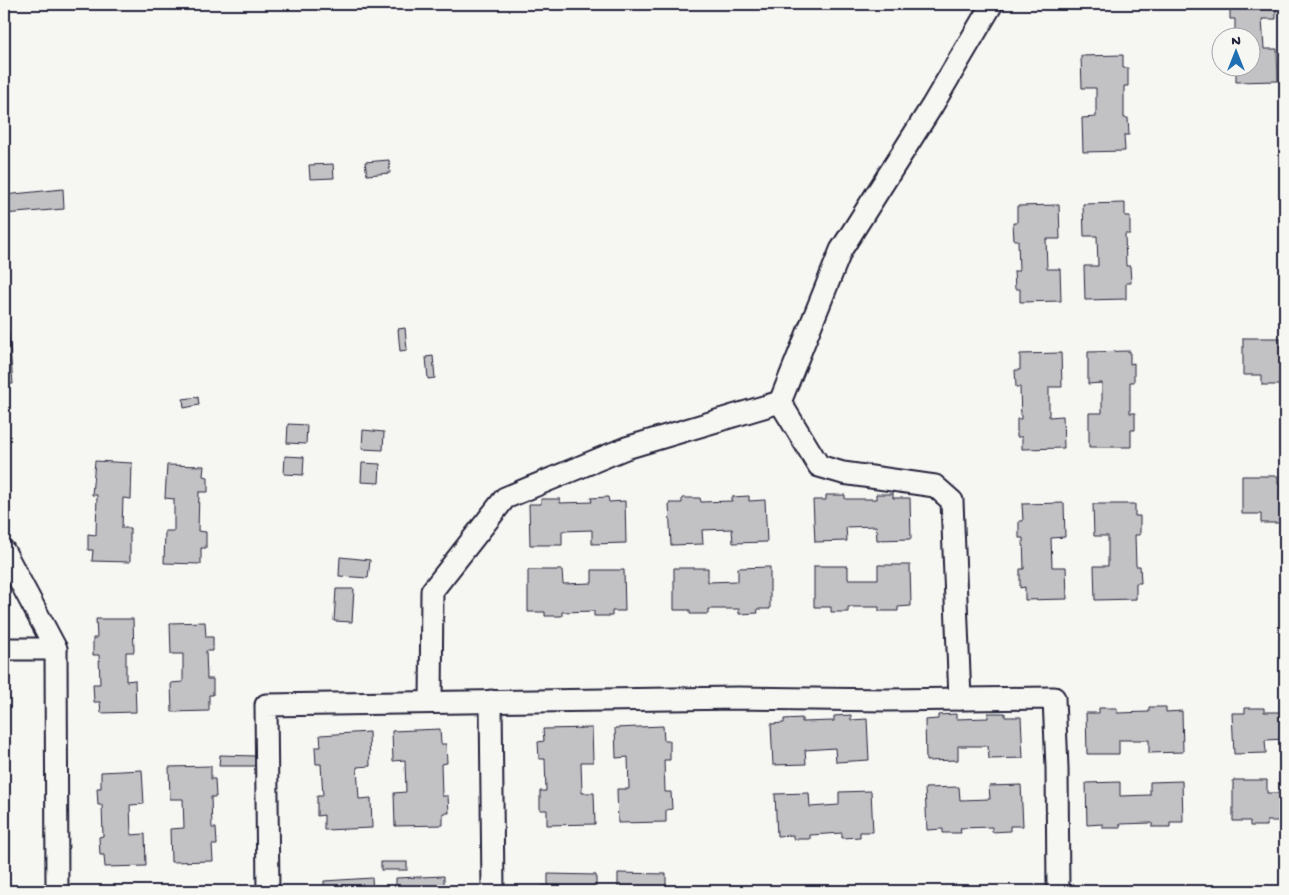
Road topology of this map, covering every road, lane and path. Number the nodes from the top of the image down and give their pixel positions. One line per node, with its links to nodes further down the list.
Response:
1 (992, 4): 2 (street)
2 (780, 402): 6 (street); 8 (street)
3 (4, 552): 4 (street)
4 (56, 648): 5 (street); 9 (street)
5 (4, 649)
6 (960, 699): 7 (street); 12 (street)
7 (491, 701): 8 (street); 11 (street)
8 (431, 702): 10 (street)
9 (57, 891)
10 (268, 891)
11 (493, 891)
12 (1058, 891)

